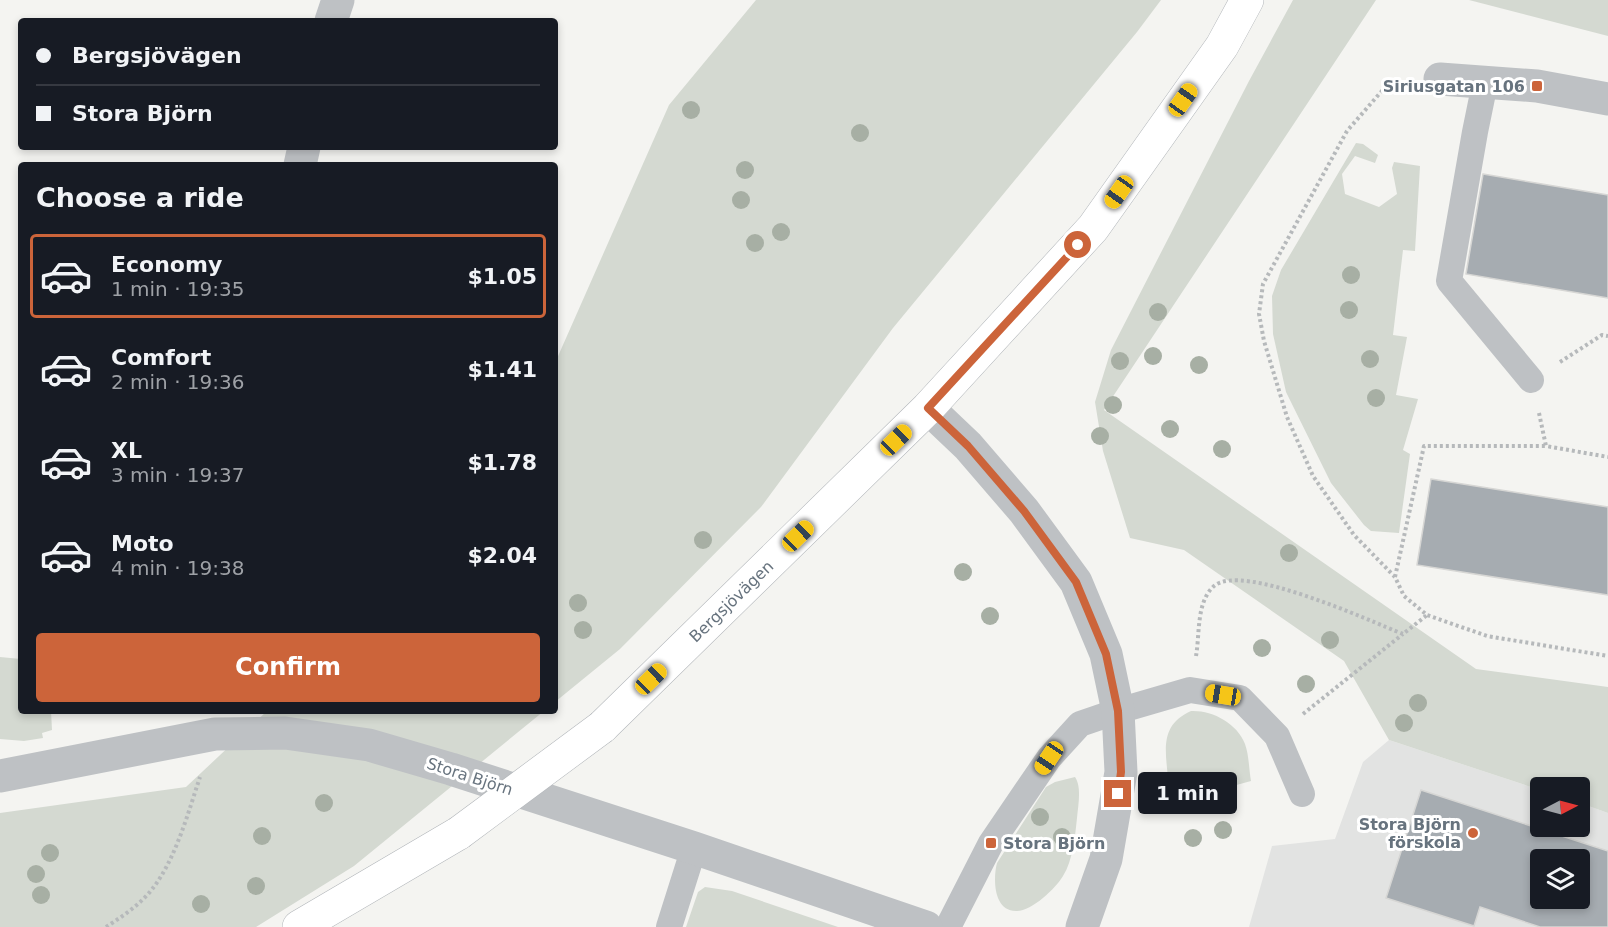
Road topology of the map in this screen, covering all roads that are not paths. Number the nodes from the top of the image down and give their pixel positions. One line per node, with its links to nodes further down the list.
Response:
1 (338, 0): 3 (street)
2 (1247, 0): 8 (street, Bergsjövägen)
3 (332, 18)
4 (1440, 79): 5 (street)
5 (1485, 83): 6 (street); 7 (lane)
6 (1608, 99)
7 (1531, 380)
8 (928, 408): 9 (street); 14 (street, Bergsjövägen, bridge)
9 (1118, 711): 12 (lane); 17 (lane); 18 (street)
10 (217, 722): 11 (street, Stora Björn); 13 (street, Stora Björn)
11 (0, 776)
12 (1302, 794)
13 (694, 848): 15 (lane); 16 (street, Stora Björn)
14 (299, 927)
15 (669, 927)
16 (926, 927)
17 (948, 927)
18 (1082, 927)

